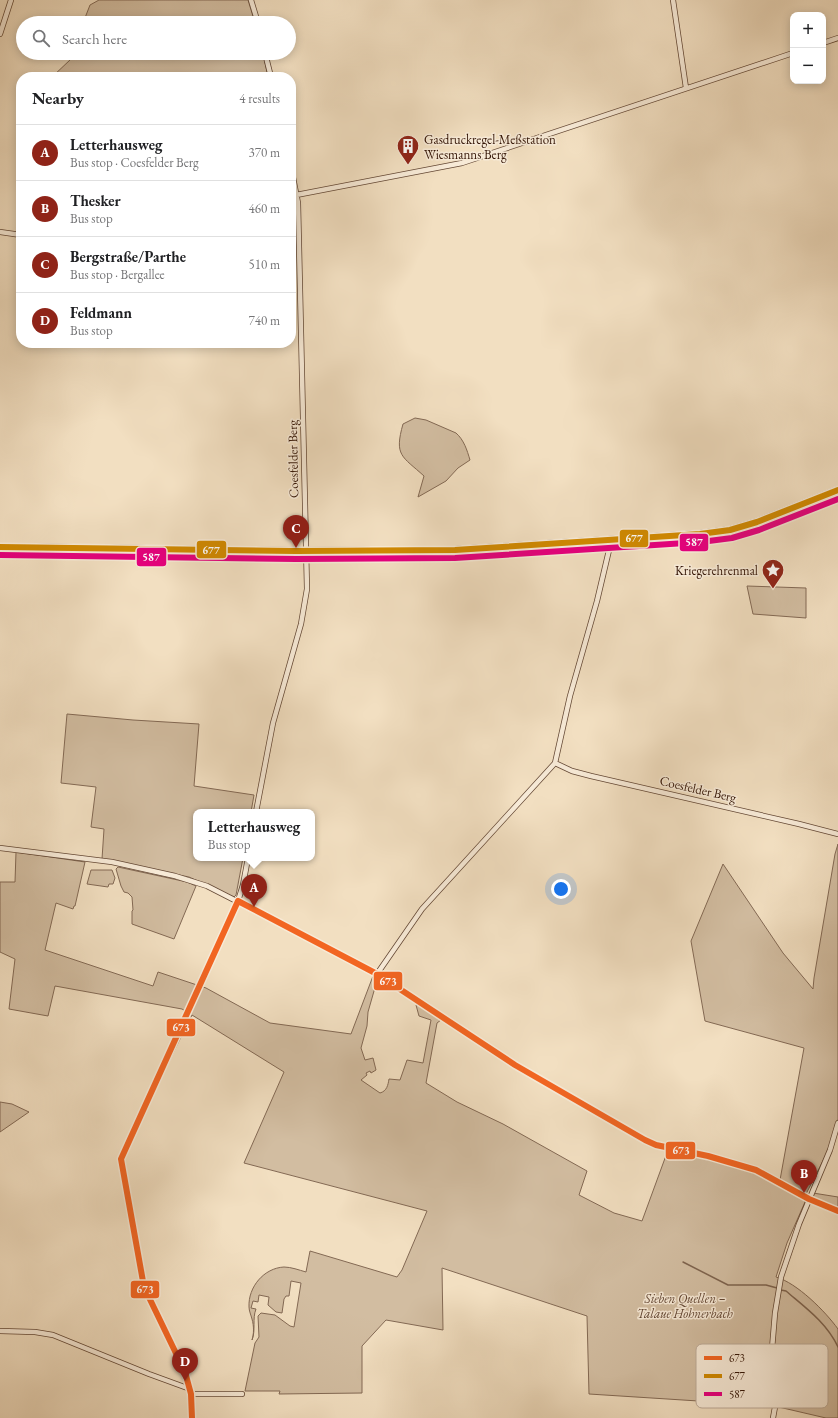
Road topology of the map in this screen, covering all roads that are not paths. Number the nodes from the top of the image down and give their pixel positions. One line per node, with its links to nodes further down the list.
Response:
1 (11, 0): 5 (street)
2 (251, 0): 4 (street)
3 (673, 0): 11 (street)
4 (256, 16)
5 (0, 34)
6 (838, 38): 7 (street)
7 (826, 42)
8 (790, 54): 11 (street)
9 (267, 60): 10 (street)
10 (270, 72)
11 (686, 88): 13 (street)
12 (296, 191): 13 (street, Coesfelder Berg)
13 (297, 196): 19 (street, Coesfelder Berg)
14 (0, 232): 15 (street)
15 (16, 234)
16 (838, 490): 17 (street)
17 (610, 540): 19 (street); 20 (street)
18 (0, 547): 19 (street)
19 (306, 551): 21 (street, Coesfelder Berg)
20 (555, 763): 22 (street, Coesfelder Berg); 26 (street)
21 (257, 809)
22 (838, 834)
23 (0, 848): 25 (street)
24 (247, 861): 25 (street)
25 (238, 902): 26 (street); 32 (street)
26 (377, 974): 28 (street)
27 (838, 1122): 28 (street)
28 (809, 1198): 29 (street); 31 (street)
29 (838, 1211)
30 (0, 1331): 32 (street)
31 (772, 1344)
32 (190, 1392): 33 (street); 35 (street)
33 (242, 1394)
34 (775, 1408): 36 (street)
35 (192, 1418)
36 (773, 1418)

